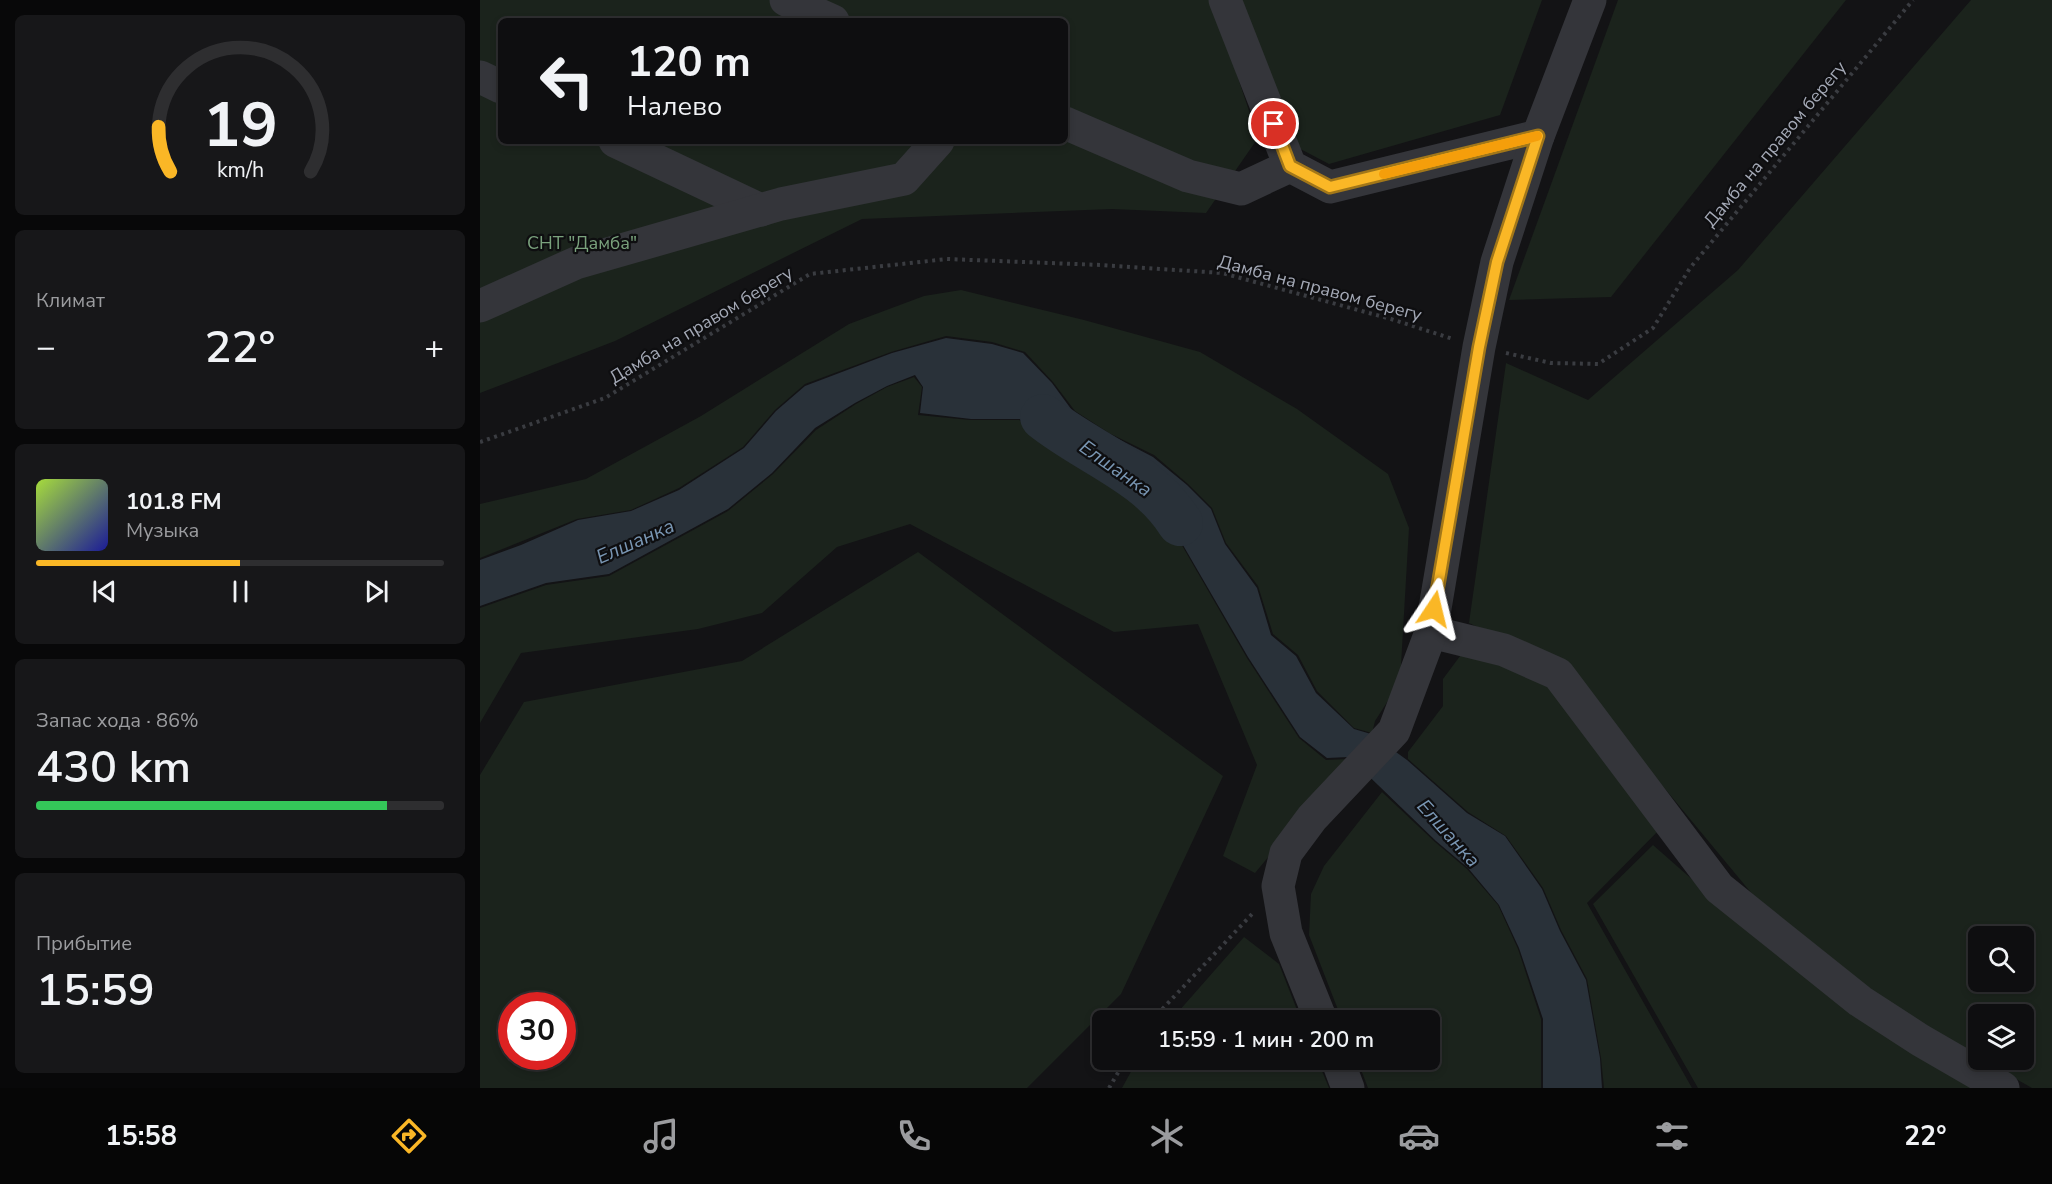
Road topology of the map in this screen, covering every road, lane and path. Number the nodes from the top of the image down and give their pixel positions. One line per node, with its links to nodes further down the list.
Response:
1 (786, 0): 5 (street)
2 (1225, 0): 12 (street)
3 (1590, 0): 9 (street)
4 (1913, 0): 15 (path, Дамба на правом берегу)
5 (826, 18)
6 (480, 77): 7 (street)
7 (498, 86)
8 (1068, 124): 12 (street)
9 (1538, 136): 12 (street); 15 (street)
10 (621, 144): 13 (street)
11 (935, 144): 13 (street)
12 (1290, 166)
13 (761, 210): 14 (street)
14 (481, 304)
15 (1479, 347): 16 (path, Дамба на правом берегу); 17 (street)
16 (480, 442)
17 (1431, 632): 18 (street); 25 (street)
18 (1278, 886): 19 (path); 20 (street)
19 (1161, 1010)
20 (1317, 1010)
21 (1120, 1070): 23 (path)
22 (1341, 1070): 24 (street)
23 (1109, 1088)
24 (1348, 1088)
25 (2003, 1088)

